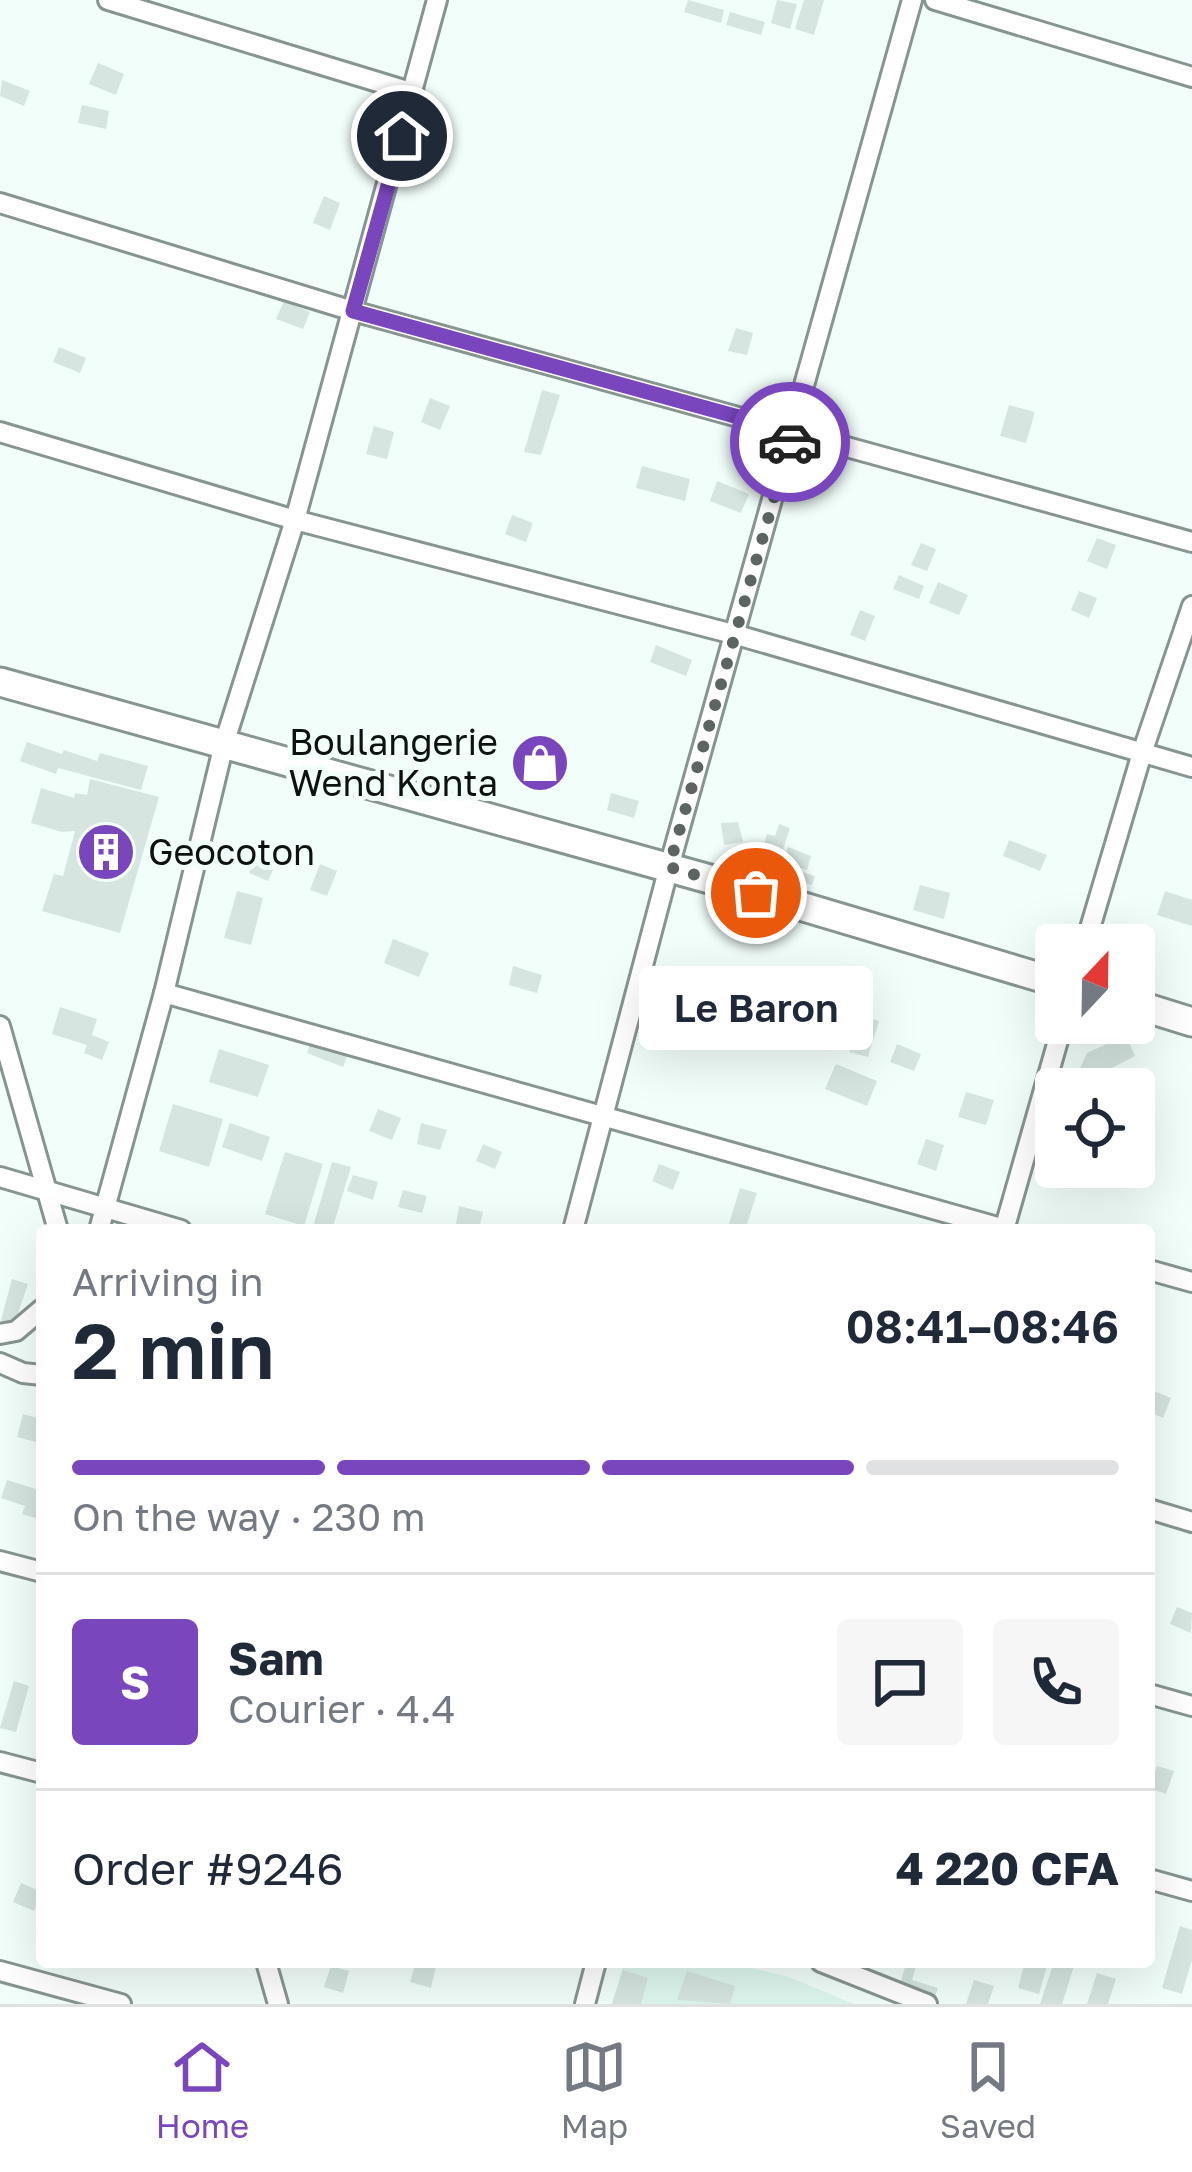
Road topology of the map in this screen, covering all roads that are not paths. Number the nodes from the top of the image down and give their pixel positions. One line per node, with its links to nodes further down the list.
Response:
1 (108, 0): 6 (street)
2 (437, 0): 6 (street)
3 (912, 0): 10 (street)
4 (935, 0): 5 (street)
5 (1192, 77)
6 (414, 92): 8 (street)
7 (0, 203): 8 (street)
8 (353, 311): 10 (street); 11 (street)
9 (0, 432): 11 (street)
10 (793, 432): 12 (street); 14 (street)
11 (296, 520): 14 (street); 16 (street)
12 (1192, 542)
13 (1192, 606): 17 (street)
14 (737, 635): 17 (street); 19 (street)
15 (0, 682): 16 (highway)
16 (224, 743): 19 (highway); 22 (street)
17 (1142, 753): 18 (street); 20 (street)
18 (1192, 767)
19 (669, 867): 21 (highway); 27 (street)
20 (1091, 924)
21 (1035, 976)
22 (164, 993): 27 (street); 30 (street)
23 (1155, 1011): 24 (highway)
24 (1192, 1022)
25 (0, 1026): 29 (street)
26 (1057, 1044): 36 (street)
27 (604, 1116): 34 (street); 35 (street)
28 (0, 1177): 29 (street)
29 (46, 1190): 30 (street); 31 (street)
30 (104, 1207): 32 (street); 33 (street)
31 (56, 1224)
32 (100, 1224)
33 (162, 1224)
34 (575, 1224)
35 (984, 1224)
36 (1007, 1224)
37 (1155, 1272): 38 (street)
38 (1192, 1282)
39 (36, 1314): 40 (street)
40 (0, 1334)
41 (0, 1363): 42 (street)
42 (36, 1374)
43 (1155, 1511): 44 (street)
44 (1192, 1522)
45 (0, 1561): 46 (street)
46 (36, 1570)
47 (1155, 1696): 48 (street)
48 (1192, 1706)
49 (0, 1762): 50 (street)
50 (36, 1771)
51 (1155, 1881): 52 (street)
52 (1192, 1891)
53 (268, 1968): 59 (street)
54 (594, 1968): 60 (street)
55 (836, 1968): 61 (street)
56 (0, 1971): 57 (street)
57 (67, 1996): 58 (street)
58 (122, 2004)
59 (278, 2004)
60 (585, 2004)
61 (927, 2004)

